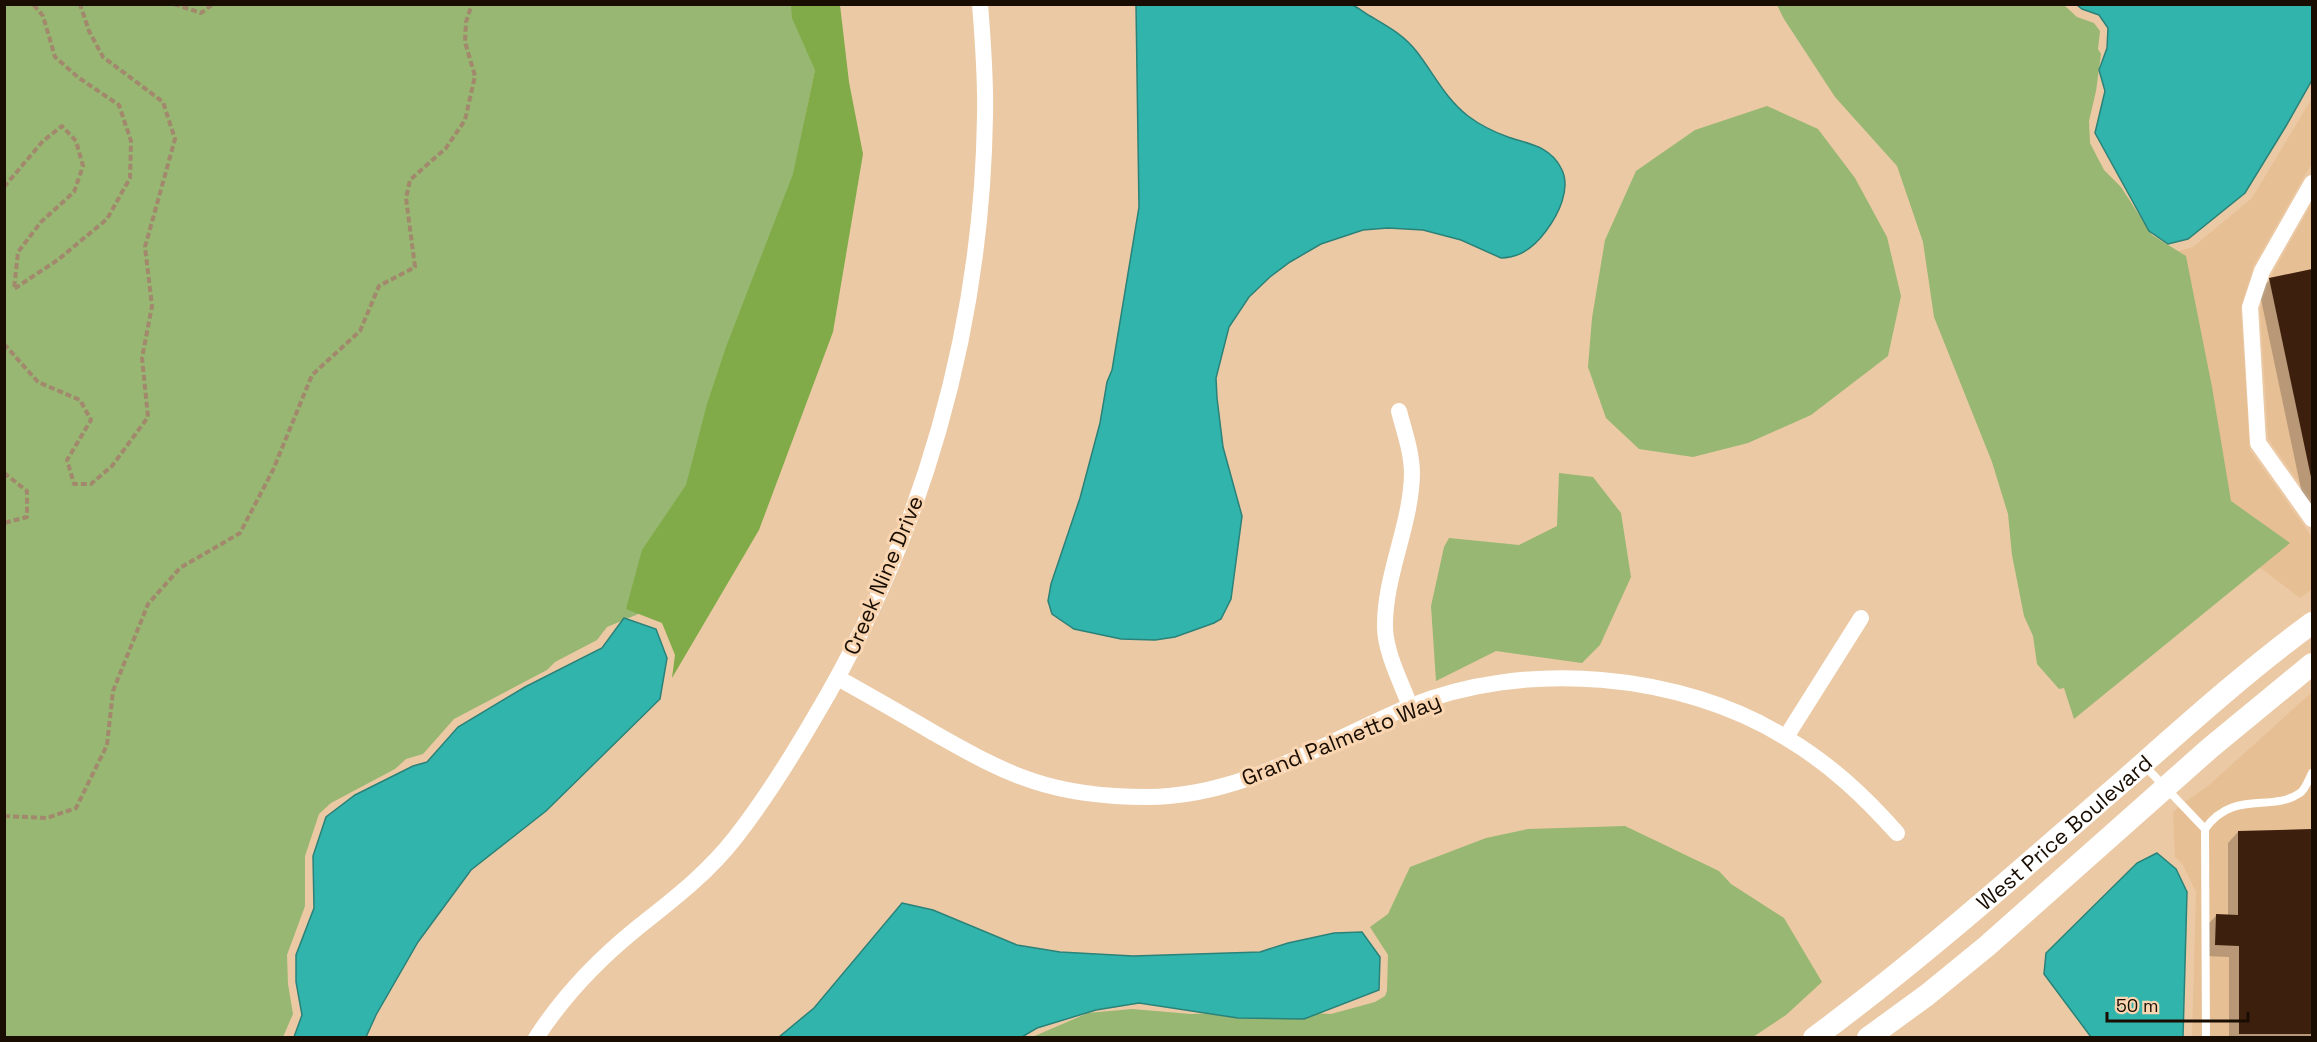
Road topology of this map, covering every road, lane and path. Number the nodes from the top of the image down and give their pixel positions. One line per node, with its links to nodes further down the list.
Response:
1 (33, 4): 8 (path)
2 (80, 4): 9 (path)
3 (174, 4): 4 (path)
4 (213, 4)
5 (472, 4): 23 (path)
6 (980, 4): 17 (street, Creek Nine Drive)
7 (2313, 183): 12 (street)
8 (4, 187)
9 (4, 344)
10 (1399, 411): 18 (street)
11 (4, 473): 13 (path)
12 (2313, 519)
13 (4, 523)
14 (1861, 618): 19 (street)
15 (2313, 623): 20 (street, West Price Boulevard)
16 (2313, 664): 22 (street, West Price Boulevard)
17 (838, 678): 18 (street, Grand Palmetto Way); 26 (street, Creek Nine Drive)
18 (1410, 706): 19 (street, Grand Palmetto Way)
19 (1786, 737): 25 (street, Grand Palmetto Way)
20 (2143, 764): 22 (lane); 27 (street, West Price Boulevard)
21 (2313, 773): 24 (lane)
22 (2166, 788): 24 (lane); 28 (street, West Price Boulevard)
23 (4, 816)
24 (2205, 829): 29 (lane)
25 (1897, 833)
26 (536, 1038)
27 (1814, 1038)
28 (1868, 1038)
29 (2206, 1038)

